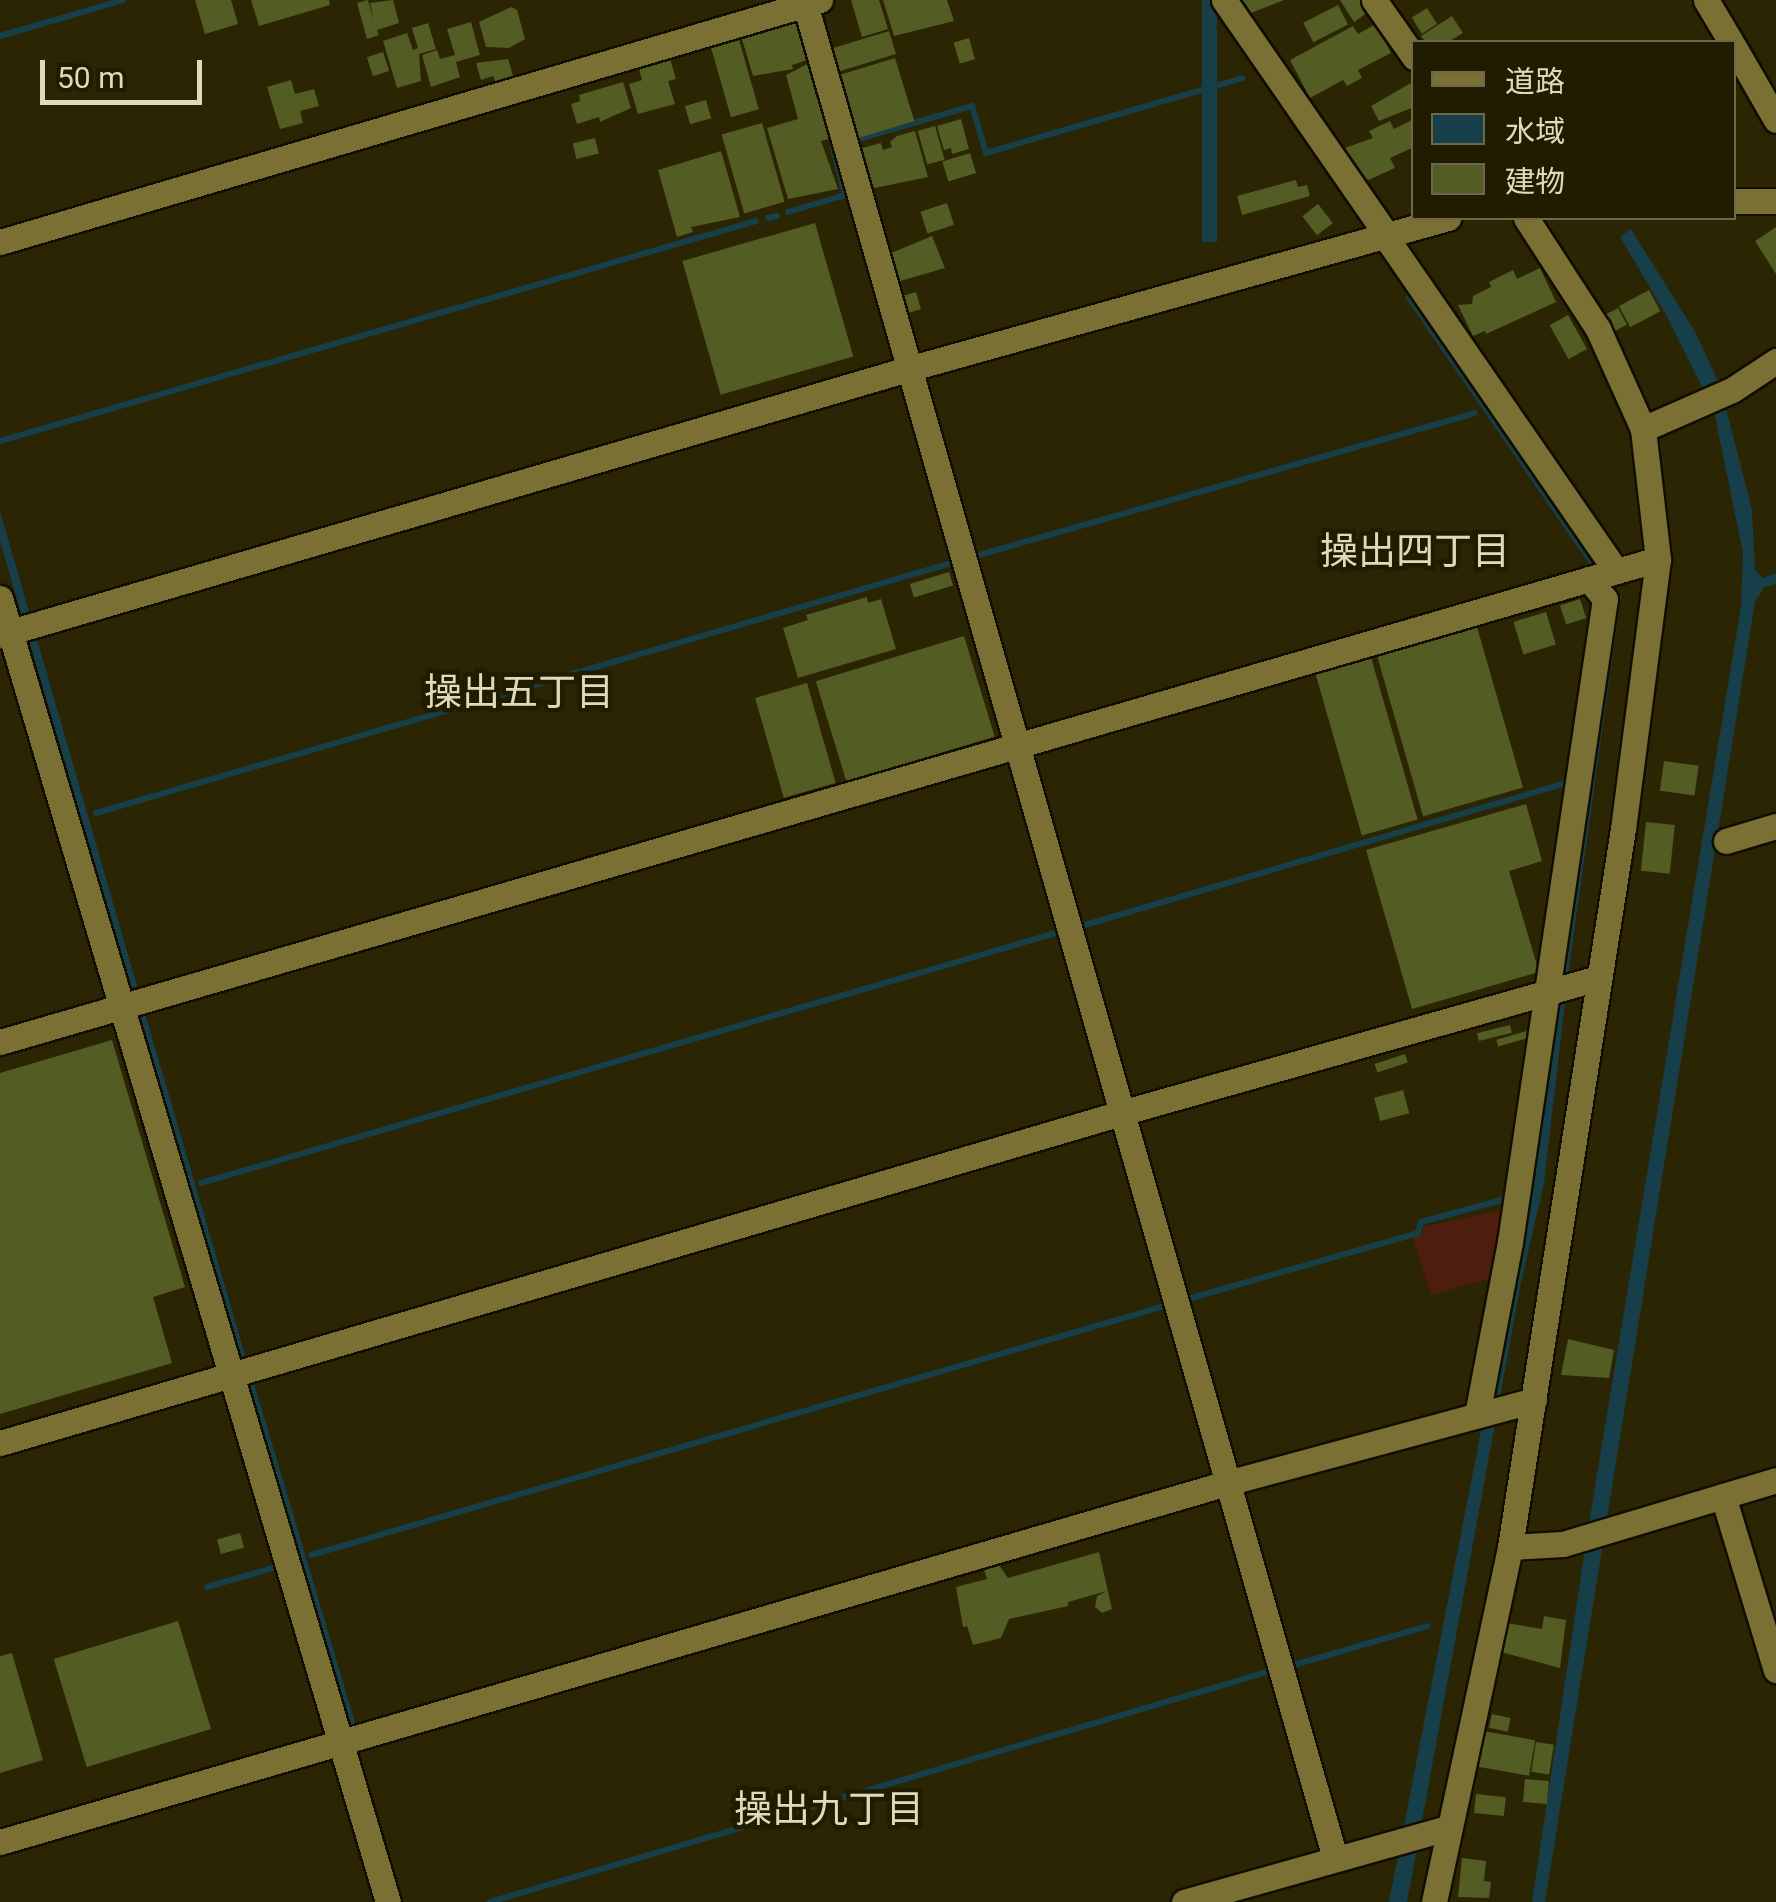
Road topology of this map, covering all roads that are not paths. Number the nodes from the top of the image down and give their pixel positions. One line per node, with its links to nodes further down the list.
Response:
1 (1224, 0): 13 (street)
2 (1374, 0): 6 (street)
3 (1706, 0): 5 (street)
4 (810, 2): 14 (street); 16 (street)
5 (1729, 40)
6 (1411, 52)
7 (1736, 52): 8 (street)
8 (1776, 120)
9 (1736, 201): 10 (street)
10 (1776, 202)
11 (1441, 220): 13 (street)
12 (1527, 220): 17 (street)
13 (1378, 238): 16 (street); 19 (street)
14 (0, 242)
15 (1776, 361): 17 (street)
16 (908, 370): 22 (street); 23 (street)
17 (1642, 429): 18 (street)
18 (1658, 559): 19 (street); 26 (street)
19 (1616, 571): 20 (street)
20 (1588, 579): 23 (street); 27 (street)
21 (0, 598): 22 (street)
22 (5, 634): 28 (street)
23 (1015, 743): 28 (street); 30 (street)
24 (1776, 826): 25 (street)
25 (1726, 842)
26 (1588, 981): 27 (street); 32 (street)
27 (1549, 992): 30 (street); 33 (street)
28 (121, 1006): 29 (street); 31 (street)
29 (0, 1042)
30 (1121, 1113): 31 (street); 36 (street)
31 (230, 1375): 34 (street); 40 (street)
32 (1534, 1400): 33 (street); 38 (street)
33 (1477, 1415): 36 (street)
34 (0, 1443)
35 (1776, 1480): 37 (street)
36 (1226, 1483): 40 (street); 43 (street)
37 (1723, 1496): 38 (street); 39 (street)
38 (1510, 1547): 41 (street)
39 (1776, 1670)
40 (340, 1744): 42 (street); 44 (street)
41 (1435, 1832): 43 (street); 46 (street)
42 (0, 1842)
43 (1334, 1858): 45 (street)
44 (388, 1902)
45 (1184, 1902)
46 (1434, 1902)

